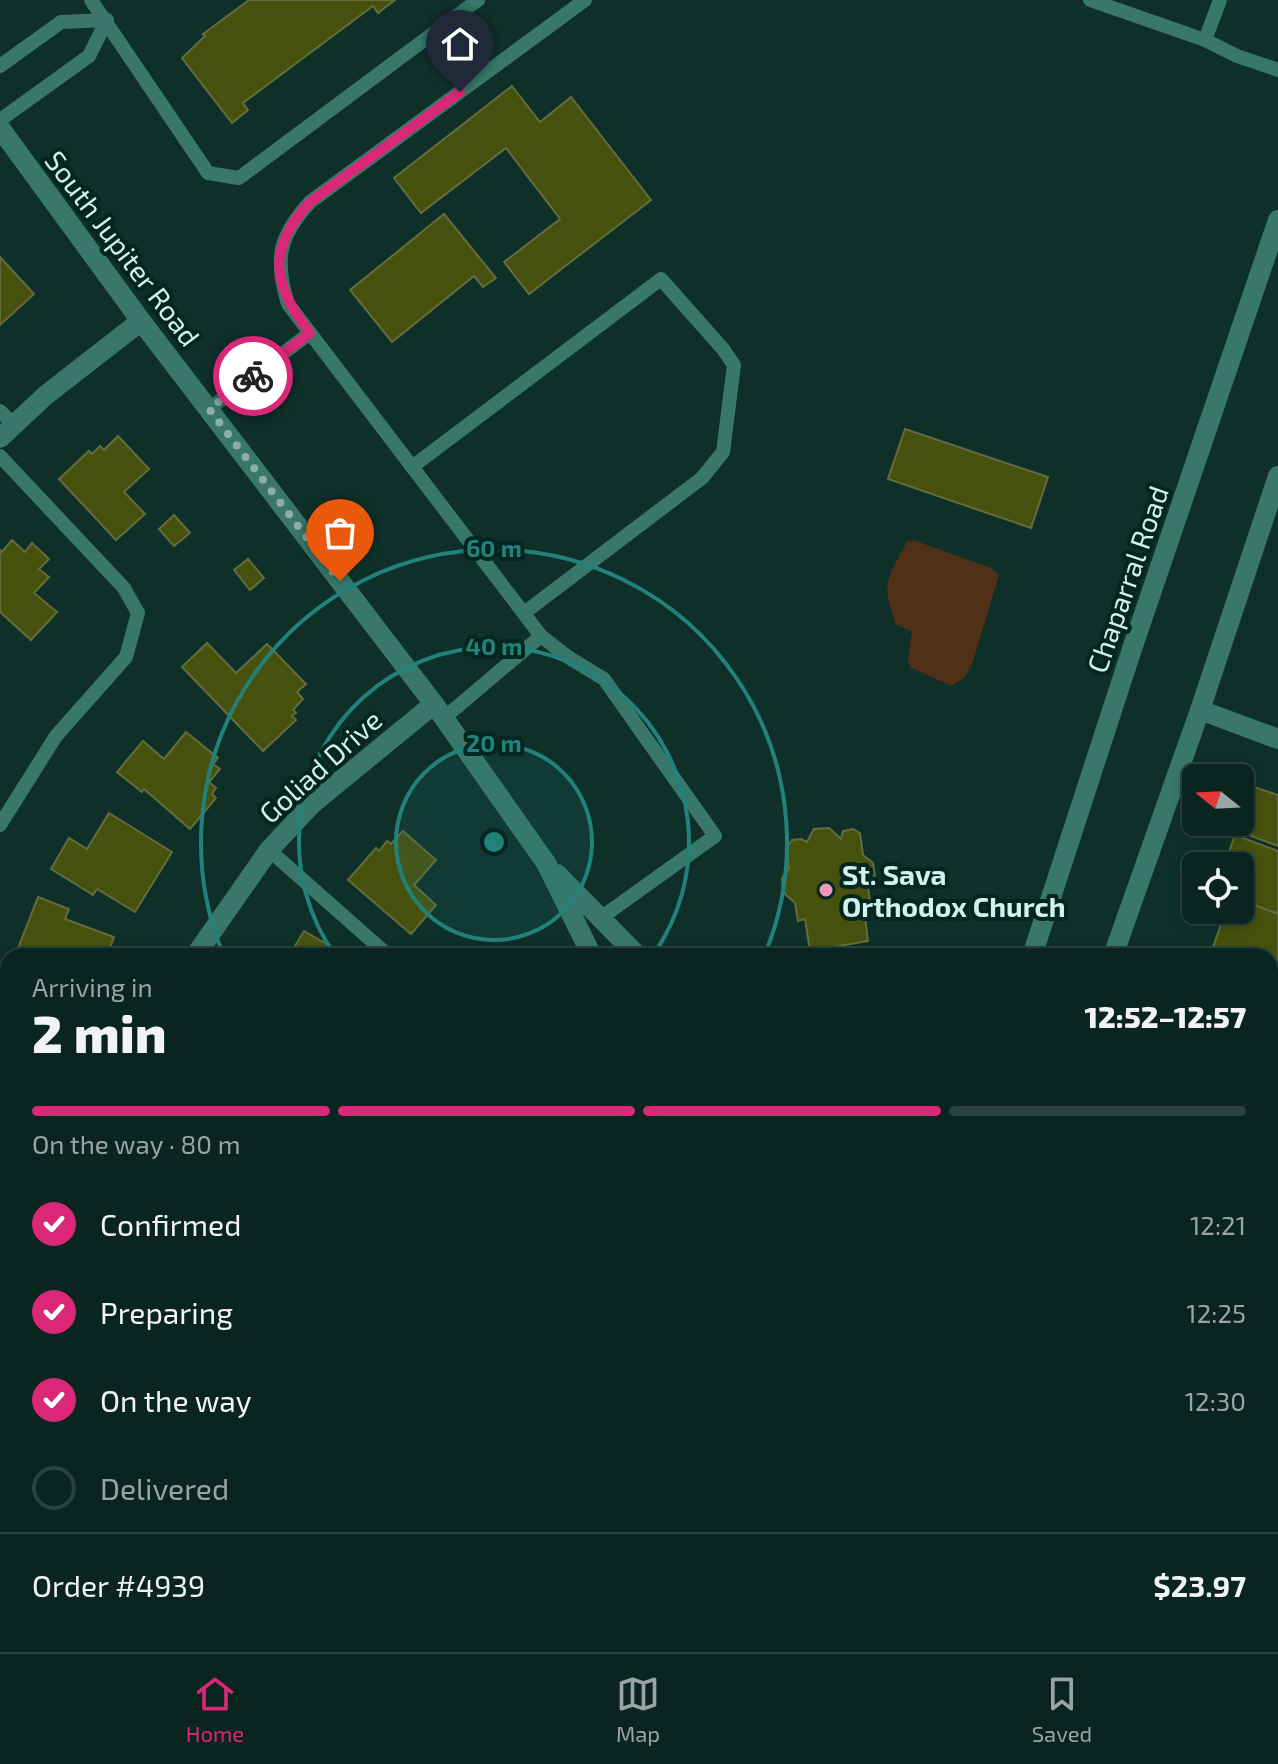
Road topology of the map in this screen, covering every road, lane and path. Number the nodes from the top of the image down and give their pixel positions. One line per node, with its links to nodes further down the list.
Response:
1 (91, 0): 6 (lane)
2 (478, 0): 6 (lane)
3 (585, 0): 14 (lane)
4 (1090, 0): 7 (lane)
5 (1220, 0): 7 (lane)
6 (107, 20): 8 (lane); 10 (lane)
7 (1205, 40): 9 (lane)
8 (0, 66)
9 (1278, 70)
10 (0, 120)
11 (0, 128): 13 (street, South Jupiter Road)
12 (1278, 220): 33 (street, Chaparral Road)
13 (141, 321): 15 (street, South Jupiter Road); 16 (street)
14 (310, 333): 15 (lane); 18 (lane)
15 (209, 409): 23 (street, South Jupiter Road)
16 (5, 424)
17 (0, 456): 25 (lane)
18 (412, 467): 20 (lane); 20 (lane)
19 (1278, 476): 22 (street)
20 (524, 613): 21 (lane)
21 (541, 636): 23 (lane); 28 (lane)
22 (1200, 710): 24 (street); 34 (street)
23 (439, 711): 26 (street, Goliad Drive); 27 (street, South Jupiter Road)
24 (1278, 739)
25 (0, 825)
26 (269, 850): 29 (street, Goliad Drive); 30 (lane)
27 (546, 863): 28 (street, South Jupiter Road); 31 (street, South Jupiter Road)
28 (602, 917): 32 (street, South Jupiter Road)
29 (201, 948)
30 (380, 948)
31 (588, 948)
32 (631, 948)
33 (1035, 948)
34 (1116, 948)

